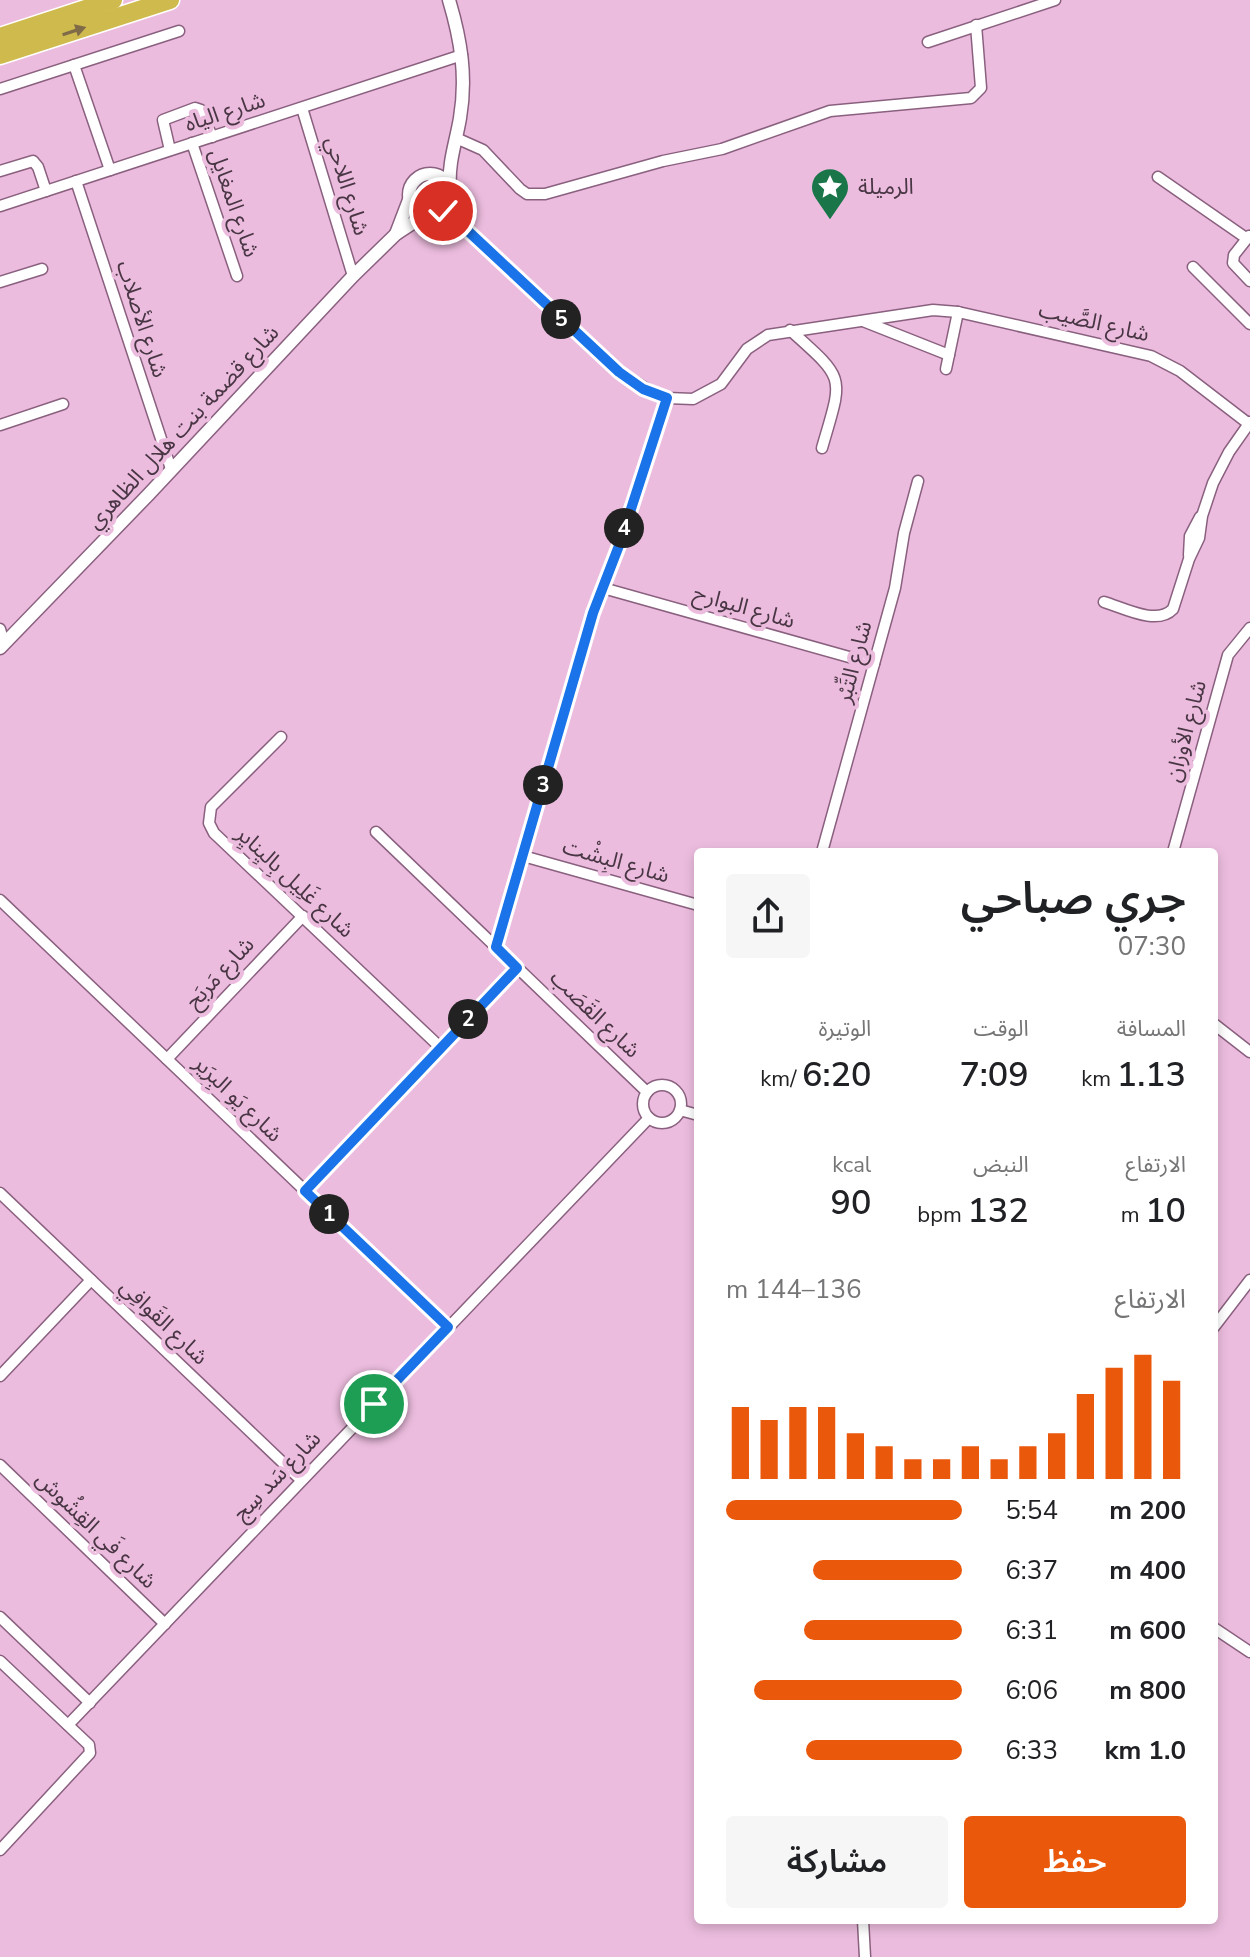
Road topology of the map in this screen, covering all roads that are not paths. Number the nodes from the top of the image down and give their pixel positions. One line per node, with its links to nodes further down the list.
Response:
1 (113, 0): 7 (highway)
2 (170, 0): 9 (highway, one-way to 2)
3 (449, 0): 10 (street)
4 (1055, 0): 5 (street)
5 (976, 25): 8 (street); 15 (street)
6 (179, 31): 11 (street)
7 (0, 37)
8 (928, 42)
9 (0, 55)
10 (462, 55): 13 (street, شارع الياه); 15 (street)
11 (74, 65): 12 (street); 18 (street)
12 (0, 89)
13 (302, 108): 14 (street, شارع الياه); 34 (street, شارع اللاحي)
14 (212, 137): 16 (street, شارع الياه); 17 (street)
15 (455, 140): 20 (street); 24 (street)
16 (192, 143): 17 (street, شارع الياه); 33 (street, شارع المغايل)
17 (170, 150): 18 (street, شارع الياه)
18 (110, 170): 22 (street, شارع الياه)
19 (0, 171): 23 (street)
20 (425, 174): 24 (street); 25 (street)
21 (1158, 177): 30 (street)
22 (76, 181): 23 (street, شارع الياه); 48 (street, شارع الأصلاب)
23 (46, 191): 26 (street, شارع الياه)
24 (450, 191): 27 (street); 28 (street)
25 (409, 200): 27 (street); 29 (street, شارع قضمة بنت هلال الظاهري)
26 (0, 205)
27 (428, 216): 28 (street); 29 (street, شارع قضمة بنت هلال الظاهري)
28 (469, 232): 43 (street)
29 (396, 234): 34 (street, شارع قضمة بنت هلال الظاهري)
30 (1248, 237): 35 (street)
31 (1193, 267): 39 (street)
32 (42, 269): 36 (street)
33 (237, 276)
34 (353, 276): 48 (street, شارع قضمة بنت هلال الظاهري)
35 (1250, 281)
36 (0, 282)
37 (958, 312): 38 (street, شارع الصَّيب); 41 (street); 45 (street, شارع الصَّيب)
38 (862, 320): 40 (street, شارع الصَّيب); 41 (street)
39 (1250, 324)
40 (790, 330): 43 (street, شارع الصَّيب); 47 (street)
41 (949, 355): 42 (street)
42 (946, 369)
43 (667, 398): 50 (street)
44 (63, 404): 46 (street)
45 (1249, 423): 51 (street)
46 (0, 425)
47 (822, 448)
48 (171, 469): 55 (street, شارع قضمة بنت هلال الظاهري)
49 (918, 481): 57 (street, شارع التِّبْر)
50 (603, 588): 57 (street, شارع البوارح); 62 (street)
51 (1104, 602)
52 (1250, 628): 54 (street, شارع الأوزان)
53 (0, 629): 55 (street)
54 (1239, 638): 56 (street); 61 (street, شارع الأوزان)
55 (2, 645)
56 (1250, 646)
57 (874, 664): 60 (street, شارع التِّبْر)
58 (281, 737): 65 (street, شارع غَلِيل بِاليِنايِر)
59 (376, 832): 66 (street, شارع القَصَب)
60 (823, 848)
61 (1174, 848)
62 (523, 856): 64 (street, شارع البِشْت); 66 (street)
63 (0, 900): 71 (street, شارع يَو البِرَير)
64 (694, 904)
65 (303, 916): 69 (street, شارع غَلِيل بِاليِنايِر); 71 (street, شارع مَربَح)
66 (496, 947): 67 (street, شارع القَصَب)
67 (517, 968): 69 (street); 72 (street, شارع القَصَب)
68 (1218, 1027): 70 (street)
69 (441, 1048): 76 (street)
70 (1250, 1052)
71 (167, 1059): 76 (street, شارع يَو البِرَير)
72 (647, 1092): 73 (street); 75 (street)
73 (680, 1110): 74 (street); 75 (street)
74 (694, 1114)
75 (649, 1118): 81 (street, شارع سَد سِج)
76 (305, 1191): 81 (street, شارع يَو البِرَير)
77 (0, 1193): 78 (street, شارع القَوافِي)
78 (91, 1280): 82 (street); 84 (street, شارع القَوافِي)
79 (1250, 1280): 80 (street)
80 (1218, 1322)
81 (448, 1327): 84 (street, شارع سَد سِج)
82 (0, 1376)
83 (0, 1465): 86 (street, شارع فَي القِشُوش)
84 (301, 1480): 86 (street, شارع سَد سِج)
85 (0, 1617): 90 (street)
86 (165, 1624): 90 (street, شارع سَد سِج)
87 (1218, 1631): 88 (street)
88 (1250, 1652)
89 (0, 1661): 91 (street)
90 (90, 1703): 91 (street, شارع سَد سِج)
91 (68, 1725): 92 (street)
92 (0, 1850)
93 (863, 1924): 94 (street)
94 (865, 1957)

